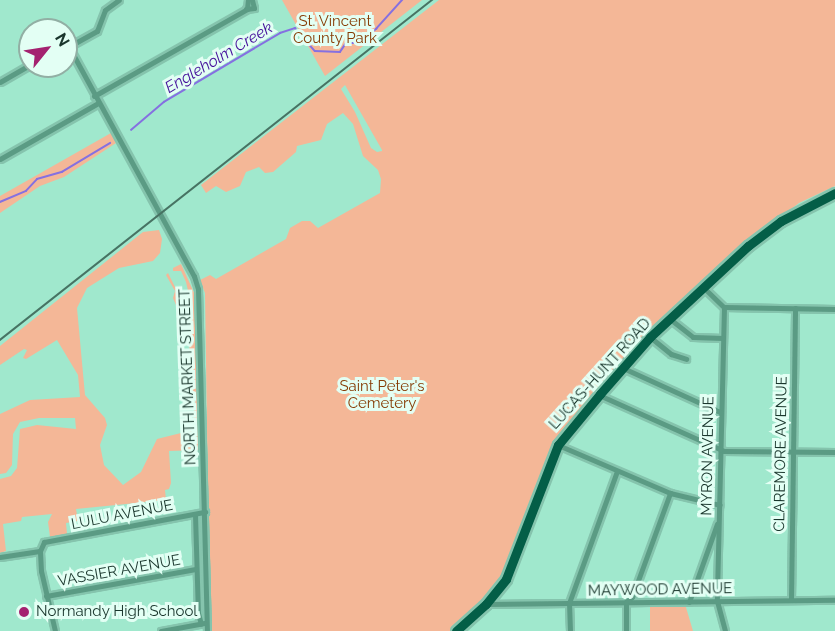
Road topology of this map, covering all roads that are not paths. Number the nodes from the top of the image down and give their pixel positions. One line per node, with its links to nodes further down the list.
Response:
1 (119, 0): 3 (street)
2 (248, 3): 7 (street)
3 (78, 41)
4 (78, 67): 7 (street, NORTH MARKET STREET)
5 (18, 72): 6 (street)
6 (0, 82)
7 (94, 96): 8 (street, NORTH MARKET STREET)
8 (98, 103): 9 (street); 29 (street, NORTH MARKET STREET)
9 (0, 159)
10 (835, 193): 11 (main road, LUCAS-HUNT ROAD)
11 (704, 288): 12 (street); 15 (main road, LUCAS-HUNT ROAD)
12 (724, 307): 13 (street); 17 (street, MYRON AVENUE)
13 (795, 308): 14 (street); 24 (street, CLAREMORE AVENUE)
14 (835, 309)
15 (670, 319): 16 (main road, LUCAS-HUNT ROAD); 17 (street)
16 (650, 337): 18 (street); 19 (main road, LUCAS-HUNT ROAD)
17 (723, 338): 21 (street, MYRON AVENUE)
18 (686, 359)
19 (623, 368): 20 (main road, LUCAS-HUNT ROAD); 21 (street)
20 (599, 396): 22 (main road, LUCAS-HUNT ROAD); 23 (street)
21 (720, 412): 23 (street, MYRON AVENUE)
22 (558, 445): 26 (street); 42 (main road, LUCAS-HUNT ROAD)
23 (721, 450): 24 (street); 28 (street, MYRON AVENUE)
24 (793, 452): 25 (street); 36 (street, CLAREMORE AVENUE)
25 (835, 452)
26 (617, 471): 27 (street); 41 (street)
27 (670, 493): 28 (street); 39 (street)
28 (720, 505): 31 (street, MYRON AVENUE)
29 (205, 512): 30 (street, LULU AVENUE); 43 (street, NORTH MARKET STREET)
30 (195, 514): 32 (street, LULU AVENUE); 34 (street)
31 (719, 520): 38 (street, MYRON AVENUE); 40 (street)
32 (40, 551): 33 (street); 35 (street)
33 (0, 557)
34 (196, 569): 35 (street, VASSIER AVENUE); 43 (street)
35 (46, 596): 44 (street)
36 (791, 600): 37 (street, MAYWOOD AVENUE); 38 (street, MAYWOOD AVENUE)
37 (835, 600)
38 (717, 601): 40 (street, MAYWOOD AVENUE); 50 (street, MYRON AVENUE)
39 (626, 602): 40 (street, MAYWOOD AVENUE); 41 (street, MAYWOOD AVENUE); 49 (street)
40 (689, 602)
41 (569, 603): 42 (street, MAYWOOD AVENUE); 48 (street)
42 (486, 604): 47 (main road, LUCAS-HUNT ROAD)
43 (204, 623): 45 (street); 46 (street, NORTH MARKET STREET)
44 (55, 631)
45 (161, 631)
46 (207, 631)
47 (456, 631)
48 (570, 631)
49 (626, 631)
50 (725, 631)

